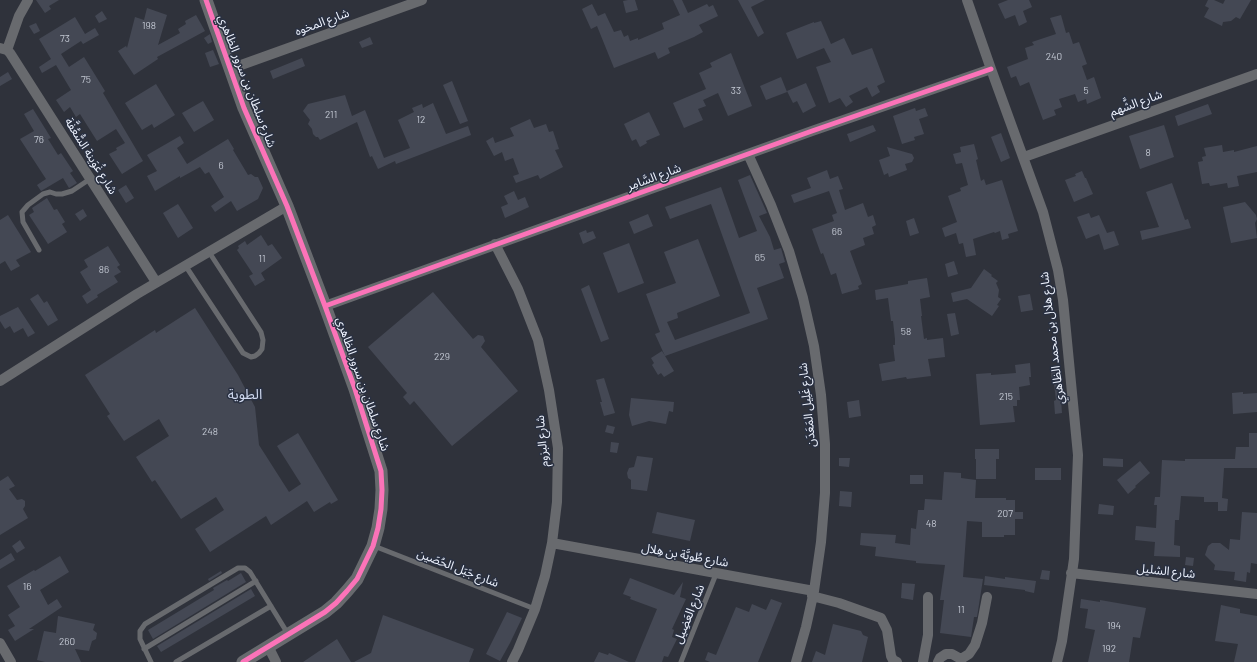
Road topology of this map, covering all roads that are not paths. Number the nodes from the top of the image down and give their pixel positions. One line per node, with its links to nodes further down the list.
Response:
1 (28, 0): 5 (street)
2 (206, 0): 6 (street, شارع سلطان بن سرور الظاهري)
3 (422, 0): 6 (street, شارع المخوه)
4 (967, 0): 7 (street, شارع هلال بن محمد الظاهري)
5 (4, 49): 11 (street, شارع غُوَينة السُّعُفَّة)
6 (230, 69): 12 (street, شارع سلطان بن سرور الظاهري)
7 (991, 69): 9 (street, شارع السَّامِر); 10 (street, شارع هلال بن محمد الظاهري)
8 (1257, 74): 10 (street, شارع الشَّهم)
9 (748, 154): 13 (street, شارع السَّامِر); 25 (street, شارع غَلِيل المَعَدَن)
10 (1024, 157): 22 (street, شارع هلال بن محمد الظاهري)
11 (90, 178): 14 (lane); 17 (street, شارع غُوَينة السُّعُفَّة)
12 (286, 206): 15 (street); 18 (street, شارع سلطان بن سرور الظاهري)
13 (495, 244): 18 (street, شارع السَّامِر); 20 (street, شارع البزوم)
14 (39, 250)
15 (209, 251): 16 (street); 16 (lane)
16 (185, 265): 17 (street)
17 (156, 282): 19 (street)
18 (325, 306): 21 (street, شارع سلطان بن سرور الظاهري)
19 (0, 381)
20 (552, 543): 23 (street, شارع طُويَّة بن هِلال); 30 (street, شارع البزوم)
21 (373, 546): 30 (lane, شارع جَبَل الحُصَين); 31 (street, شارع سلطان بن سرور الظاهري)
22 (1071, 573): 26 (street, شارع الشليل); 47 (street, شارع هلال بن محمد الظاهري)
23 (716, 574): 25 (street, شارع طُويَّة بن هِلال); 43 (lane, شارع العَضِيل)
24 (256, 581): 29 (lane); 34 (lane); 34 (lane)
25 (813, 594): 35 (street, شارع طُويَّة بن هِلال); 44 (street, شارع غَلِيل المَعَدَن)
26 (1257, 594)
27 (928, 597): 45 (street)
28 (987, 597): 36 (street)
29 (271, 606): 31 (lane); 39 (lane)
30 (535, 609): 42 (street, شارع البزوم)
31 (288, 634): 33 (street, شارع سلطان بن سرور الظاهري)
32 (0, 643): 37 (street)
33 (268, 646): 40 (street, شارع سلطان بن سرور الظاهري); 41 (street)
34 (144, 649): 38 (lane)
35 (894, 661)
36 (961, 661): 46 (street)
37 (11, 662)
38 (151, 662)
39 (176, 662)
40 (243, 662)
41 (276, 662)
42 (512, 662)
43 (681, 662)
44 (796, 662)
45 (923, 662)
46 (938, 662)
47 (1057, 662)

